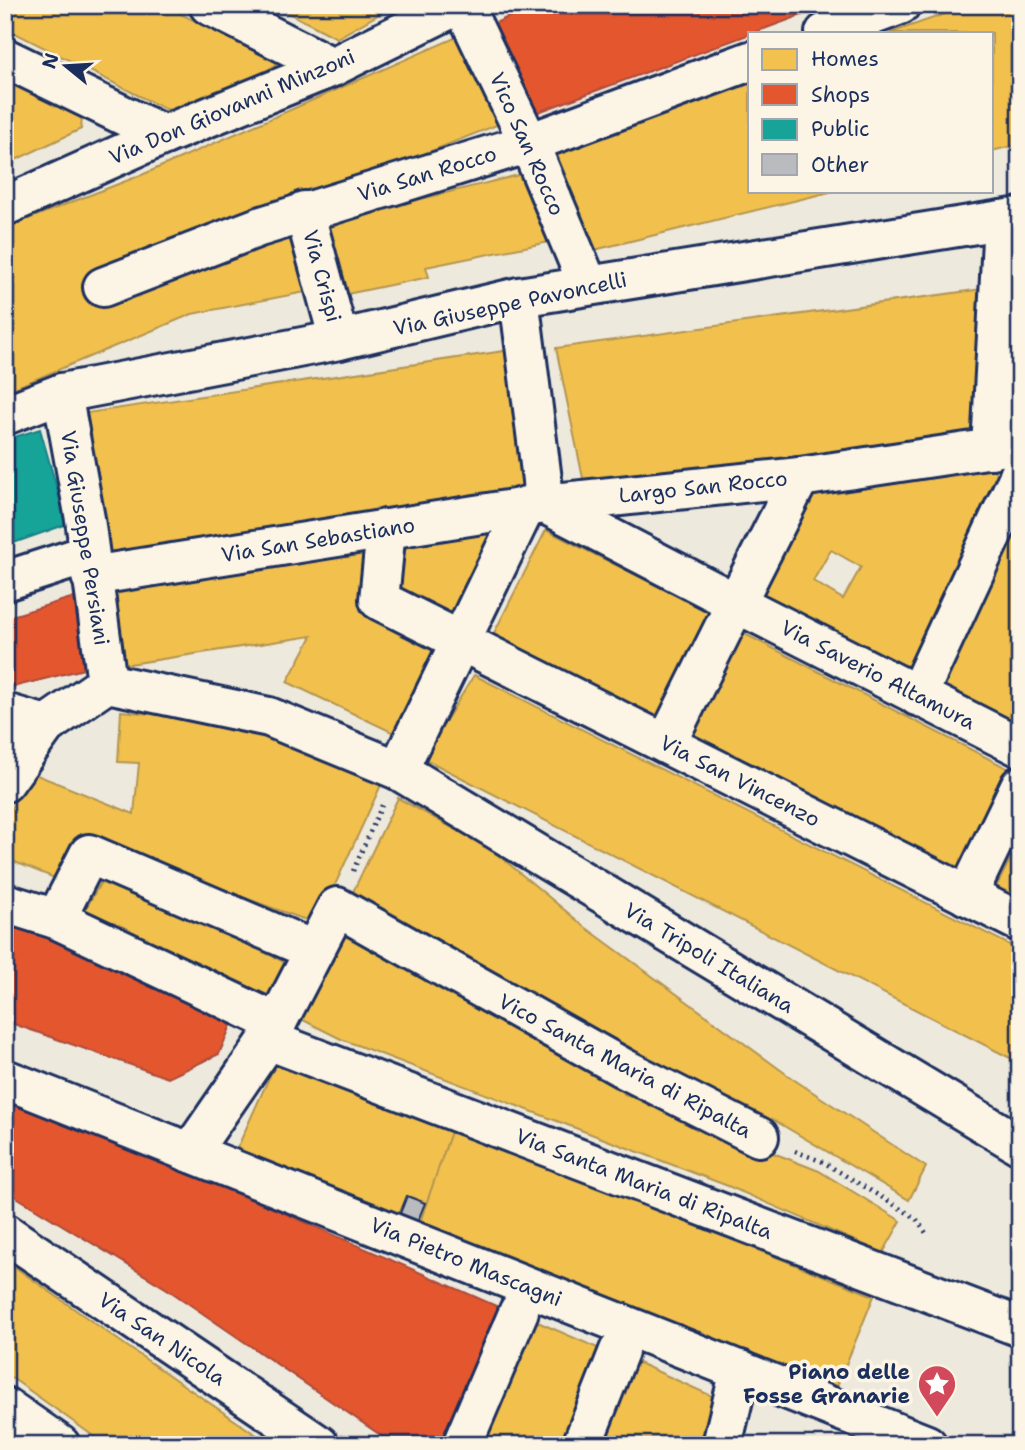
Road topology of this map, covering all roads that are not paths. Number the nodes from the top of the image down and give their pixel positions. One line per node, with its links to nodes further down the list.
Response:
1 (209, 5): 8 (street)
2 (458, 5): 8 (street, Via Don Giovanni Minzoni)
3 (463, 5): 10 (street, Vico San Rocco)
4 (900, 5): 5 (street)
5 (828, 32)
6 (5, 58): 9 (street)
7 (748, 62): 10 (street, Via San Rocco)
8 (332, 67): 9 (street, Via Don Giovanni Minzoni)
9 (164, 135): 11 (street, Via Don Giovanni Minzoni)
10 (529, 144): 12 (street, Via San Rocco); 14 (street, Vico San Rocco)
11 (5, 206)
12 (304, 211): 15 (street, Via San Rocco); 17 (street, Via Crispi)
13 (1011, 218): 14 (street, Via Giuseppe Pavoncelli); 20 (street)
14 (588, 285): 16 (street, Via Giuseppe Pavoncelli)
15 (103, 287)
16 (519, 298): 17 (street, Via Giuseppe Pavoncelli); 23 (street)
17 (339, 340): 18 (street, Via Giuseppe Pavoncelli)
18 (62, 393): 19 (street, Via Giuseppe Pavoncelli); 25 (street, Via Giuseppe Persiani)
19 (5, 415)
20 (1005, 446): 22 (street)
21 (1020, 474): 30 (street)
22 (800, 477): 23 (street, Largo San Rocco); 27 (street, Largo San Rocco)
23 (535, 505): 24 (street, Via San Sebastiano); 27 (street, Largo San Rocco); 28 (street)
24 (386, 529): 25 (street, Via San Sebastiano); 28 (street, Via San Vincenzo)
25 (90, 565): 26 (street, Via San Sebastiano); 29 (street, Via Giuseppe Persiani)
26 (5, 581)
27 (736, 603): 30 (street, Via Saverio Altamura); 33 (street)
28 (459, 640): 33 (street, Via San Vincenzo); 35 (street)
29 (107, 683): 32 (street); 35 (street, Via Tripoli Italiana)
30 (917, 696): 34 (street, Via Saverio Altamura)
31 (5, 713): 32 (street)
32 (46, 725): 36 (street)
33 (666, 744): 38 (street, Via San Vincenzo)
34 (1020, 747)
35 (398, 770): 46 (street, Via Tripoli Italiana)
36 (5, 782)
37 (1020, 786): 38 (street)
38 (967, 896): 41 (street, Via San Vincenzo)
39 (5, 903): 40 (street, Via Santa Maria di Ripalta)
40 (56, 919): 42 (street); 43 (street, Via Santa Maria di Ripalta)
41 (1020, 922)
42 (313, 950): 43 (street); 45 (street, Vico Santa Maria di Ripalta)
43 (272, 1032): 47 (street); 50 (street, Via Santa Maria di Ripalta)
44 (5, 1079): 47 (street, Via Pietro Mascagni)
45 (759, 1137)
46 (1020, 1145)
47 (190, 1153): 52 (street, Via Pietro Mascagni)
48 (5, 1233): 55 (street, Via San Nicola)
49 (519, 1311): 56 (street)
50 (1020, 1327)
51 (619, 1350): 57 (street)
52 (740, 1370): 58 (street); 59 (street, Via Pietro Mascagni)
53 (5, 1407): 54 (street)
54 (60, 1445)
55 (319, 1445)
56 (462, 1445)
57 (582, 1445)
58 (722, 1445)
59 (927, 1445)

